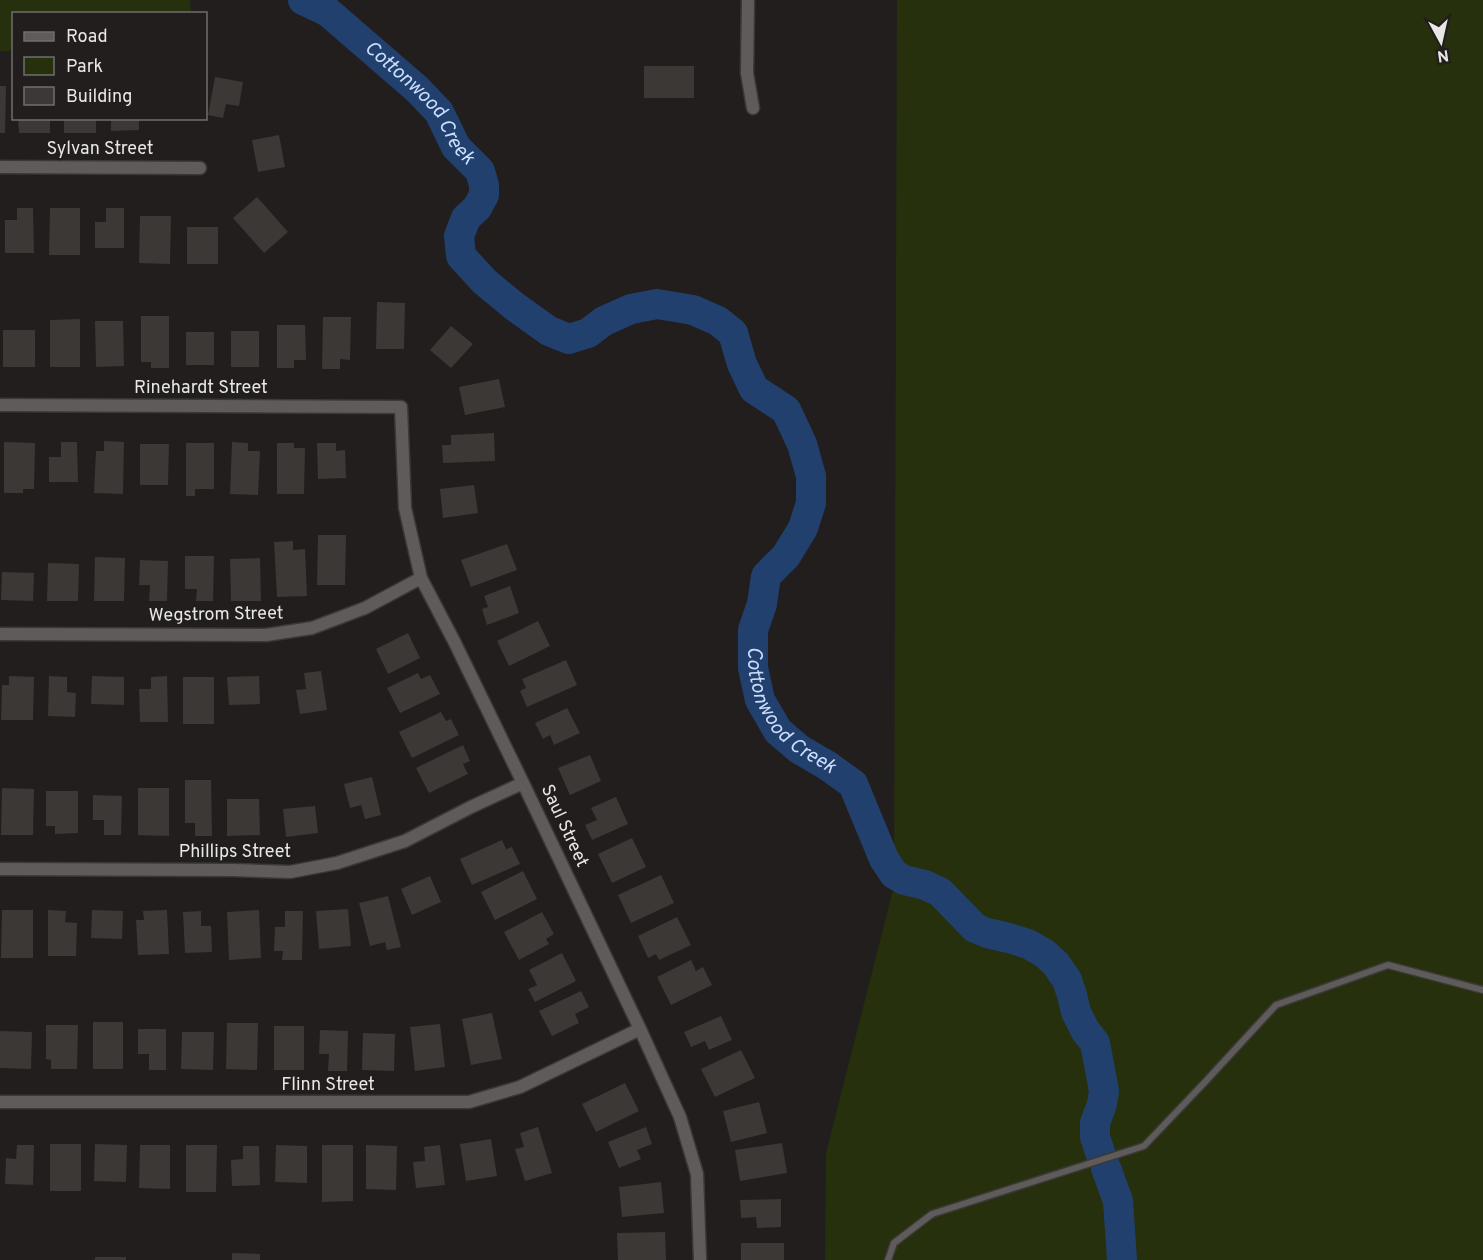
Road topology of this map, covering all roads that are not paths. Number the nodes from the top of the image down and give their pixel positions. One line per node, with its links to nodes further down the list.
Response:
1 (748, 0): 2 (street)
2 (753, 108)
3 (0, 167): 4 (street, Sylvan Street)
4 (200, 168)
5 (0, 405): 6 (street, Rinehardt Street)
6 (401, 407): 7 (street, Saul Street)
7 (421, 578): 8 (street, Wegstrom Street); 9 (street, Saul Street)
8 (0, 634)
9 (523, 783): 10 (street, Phillips Street); 12 (street, Saul Street)
10 (0, 869)
11 (1483, 990): 15 (lane)
12 (640, 1029): 13 (street, Flinn Street); 14 (street, Saul Street)
13 (0, 1102)
14 (700, 1260)
15 (888, 1260)

